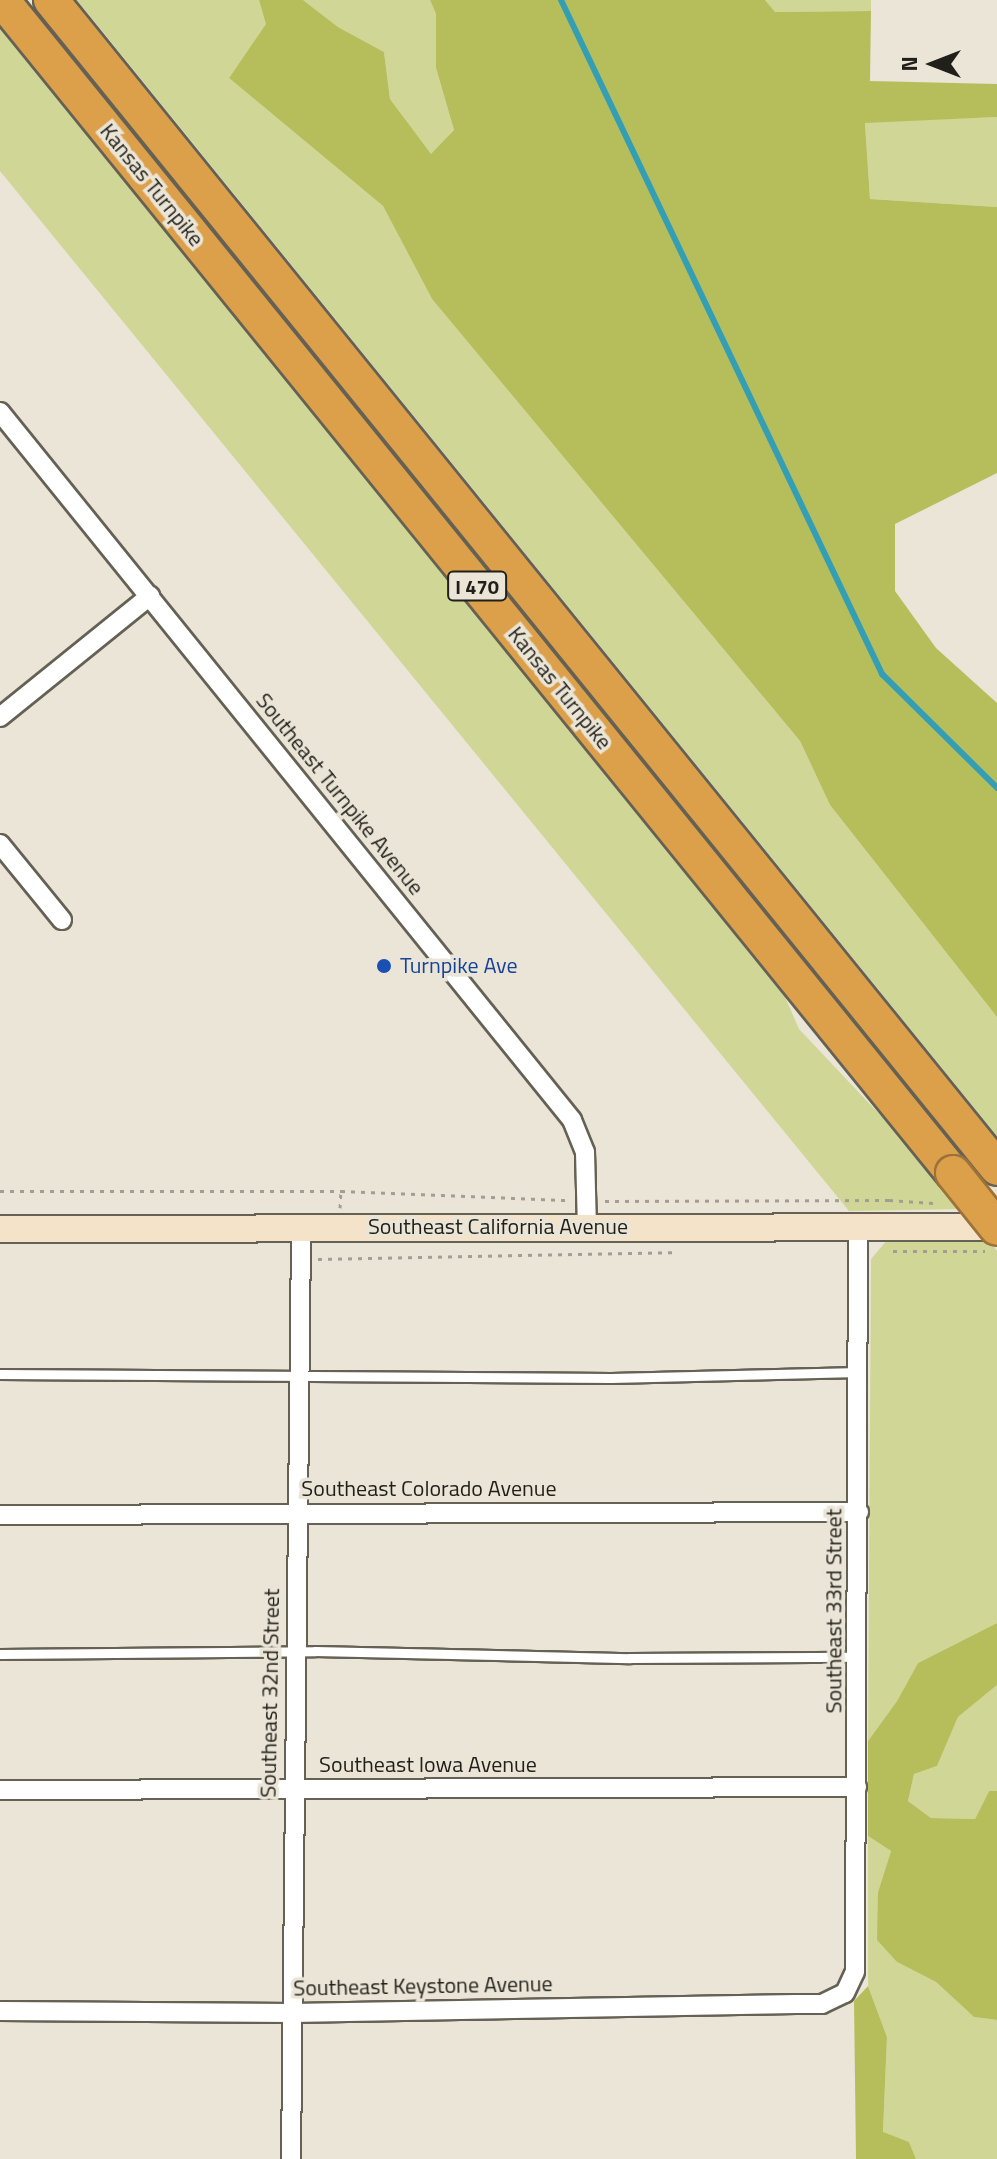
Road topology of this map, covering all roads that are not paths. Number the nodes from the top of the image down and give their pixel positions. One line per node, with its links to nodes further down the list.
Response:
1 (2, 0): 10 (highway, Kansas Turnpike / I 470, bridge)
2 (51, 0): 8 (highway, Kansas Turnpike / I 470)
3 (0, 412): 4 (street, Southeast Turnpike Avenue)
4 (150, 596): 5 (street); 9 (street, Southeast Turnpike Avenue)
5 (0, 717)
6 (0, 844): 7 (street)
7 (62, 920)
8 (995, 1166)
9 (587, 1214): 11 (main road, Southeast California Avenue); 13 (main road, Southeast California Avenue)
10 (997, 1227): 13 (main road, Southeast California Avenue)
11 (301, 1228): 12 (main road, Southeast California Avenue); 16 (street, Southeast 32nd Street)
12 (0, 1229)
13 (858, 1238): 14 (street, Southeast 33rd Street)
14 (859, 1372): 16 (lane); 17 (street, Southeast 33rd Street)
15 (0, 1374): 16 (lane)
16 (299, 1375): 18 (street, Southeast 32nd Street)
17 (859, 1512): 18 (street, Southeast Colorado Avenue); 22 (street, Southeast 33rd Street)
18 (296, 1514): 19 (street, Southeast Colorado Avenue); 20 (street, Southeast 32nd Street)
19 (0, 1515)
20 (295, 1651): 21 (lane); 22 (lane); 25 (street, Southeast 32nd Street)
21 (0, 1654)
22 (858, 1657): 23 (street, Southeast 33rd Street)
23 (857, 1787): 25 (street, Southeast Iowa Avenue); 26 (street, Southeast 33rd Street)
24 (0, 1790): 25 (street, Southeast Iowa Avenue)
25 (293, 1790): 28 (street, Southeast 32nd Street)
26 (845, 1993): 28 (street, Southeast Keystone Avenue)
27 (0, 2011): 28 (street, Southeast Keystone Avenue)
28 (292, 2013): 29 (street, Southeast 32nd Street)
29 (291, 2159)

